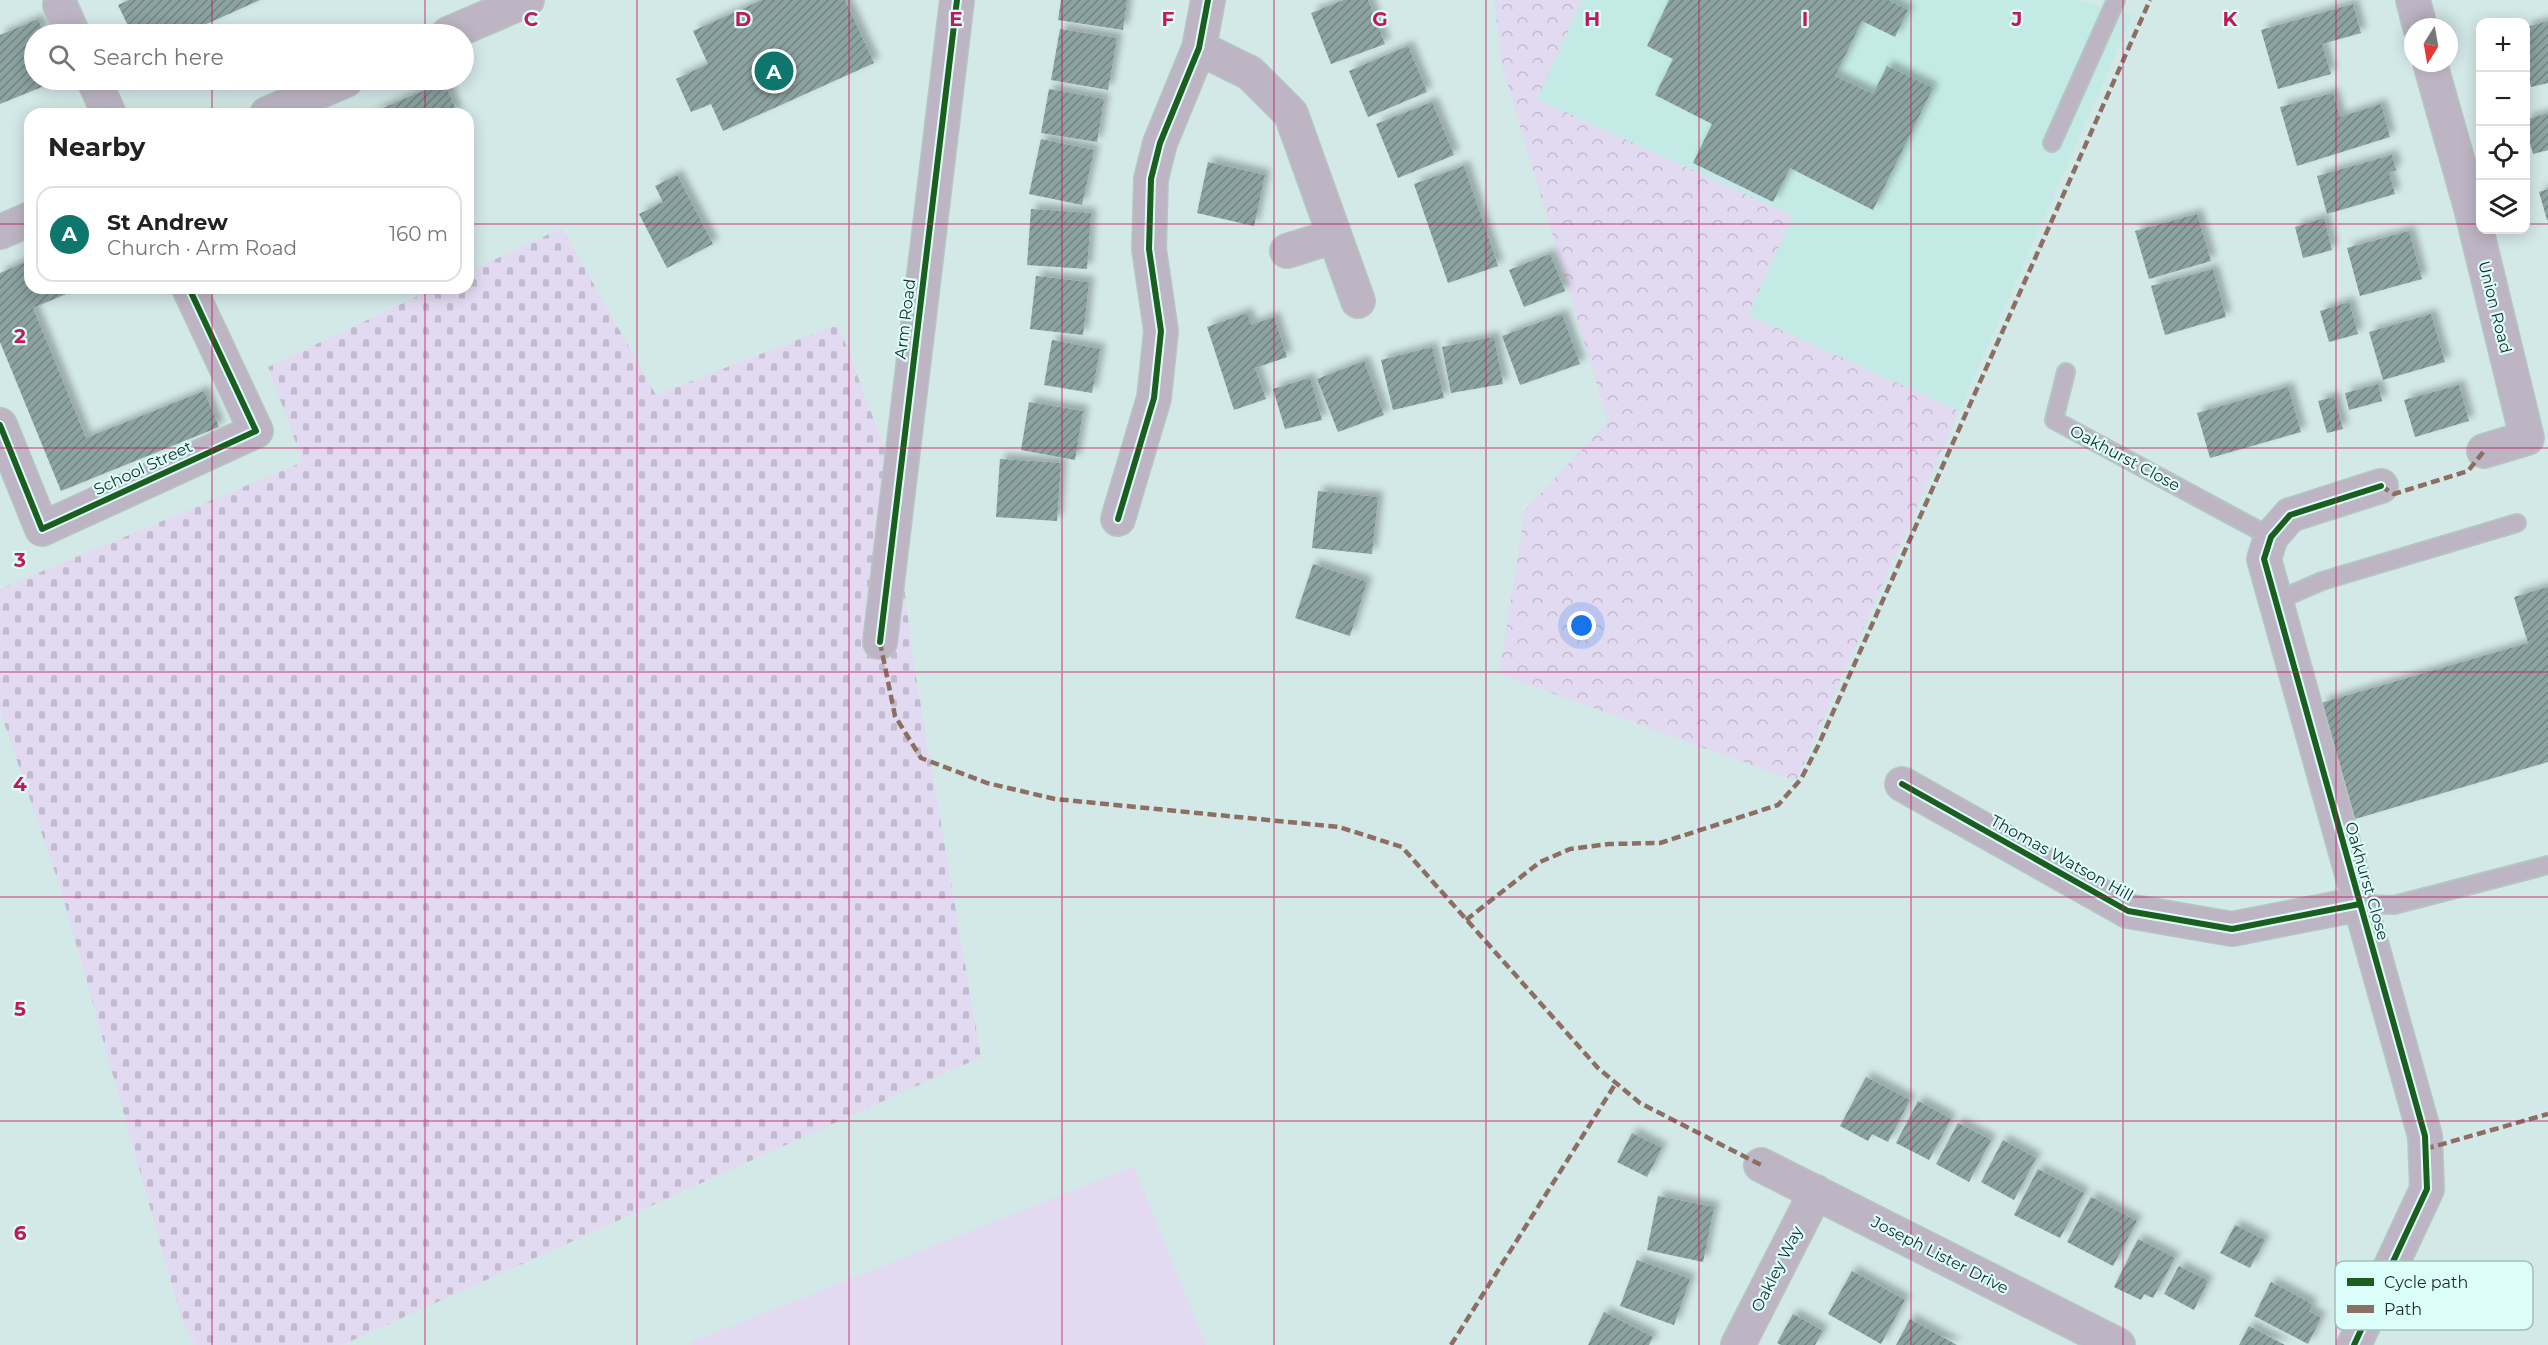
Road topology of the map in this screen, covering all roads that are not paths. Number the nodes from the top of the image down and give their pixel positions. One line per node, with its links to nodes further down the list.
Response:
1 (526, 0): 9 (street)
2 (957, 0): 32 (street, Arm Road)
3 (1208, 0): 10 (street)
4 (2116, 0): 16 (lane)
5 (2413, 0): 7 (street)
6 (60, 5): 8 (street)
7 (2418, 18)
8 (69, 24)
9 (471, 24)
10 (1199, 48): 19 (street); 28 (street)
11 (2433, 72): 25 (street, Union Road)
12 (98, 90): 14 (street)
13 (323, 90): 15 (street)
14 (106, 108)
15 (281, 108)
16 (2052, 143)
17 (24, 222): 18 (street)
18 (0, 232)
19 (1335, 236): 20 (street); 22 (street)
20 (1287, 251)
21 (192, 294): 24 (street, School Street)
22 (1358, 301)
23 (2066, 372): 30 (lane, Oakhurst Close)
24 (0, 424)
25 (2538, 435): 26 (street, Union Road)
26 (2484, 451)
27 (2381, 486): 30 (street)
28 (1118, 519)
29 (2517, 523): 31 (lane)
30 (2271, 537): 31 (street, Oakhurst Close)
31 (2276, 601): 35 (street, Oakhurst Close)
32 (880, 642)
33 (1902, 784): 35 (street, Thomas Watson Hill)
34 (2548, 865): 35 (lane)
35 (2360, 904): 38 (street, Oakhurst Close)
36 (1761, 1166): 37 (street, Joseph Lister Drive)
37 (1816, 1192): 40 (street, Oakley Way); 41 (street, Joseph Lister Drive)
38 (2393, 1261)
39 (2361, 1330): 42 (street, Oakhurst Close)
40 (1738, 1345)
41 (2118, 1345)
42 (2354, 1345)

